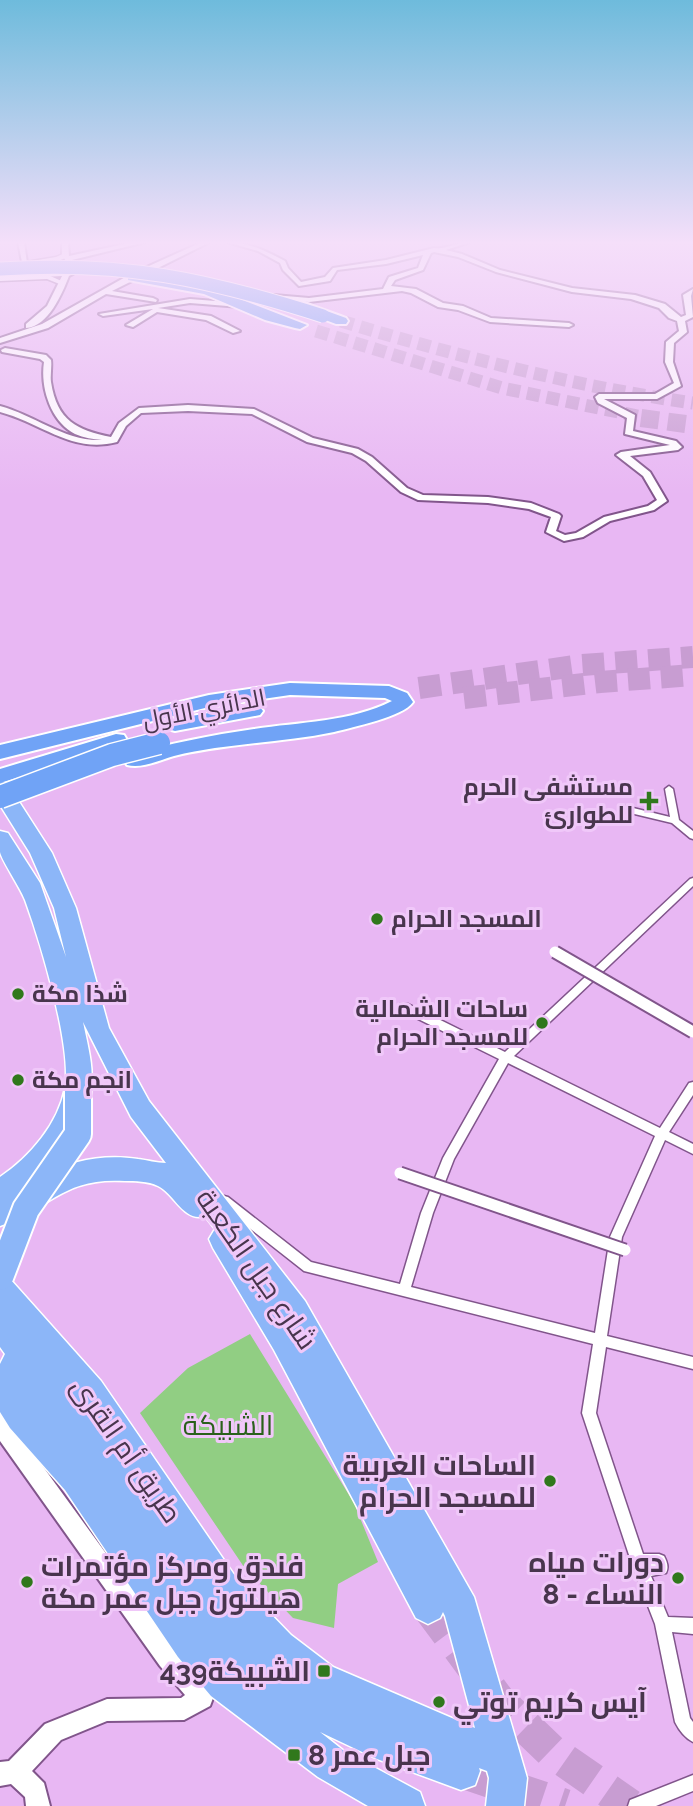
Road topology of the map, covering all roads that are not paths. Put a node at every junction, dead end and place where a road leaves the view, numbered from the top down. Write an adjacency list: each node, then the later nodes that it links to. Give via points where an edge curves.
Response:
1 (28, 326): 9 (street)
2 (44, 326): 9 (street)
3 (45, 326): 10 (street)
4 (226, 326): 7 (street)
5 (303, 326): 8 (highway)
6 (682, 326): 12 (street, via 683,332 670,342 669,362 678,384 657,397 599,397 632,417 628,432 678,447 621,455 650,475 662,501 572,536 553,535 556,516 531,506 421,498 404,490 369,459 310,440 254,412 139,411 122,425)
7 (236, 331)
8 (316, 331)
9 (0, 339)
10 (2, 351): 12 (street, via 43,357 48,362 44,375 58,412 76,431)
11 (0, 410): 12 (street, via 16,412 77,443 93,446)
12 (114, 440)
13 (422, 696): 14 (highway, الدائري الأول)
14 (393, 699): 15 (highway, الدائري الأول, via 300,719); 16 (highway, via 290,689 209,701); 20 (highway, via 331,726 177,749)
15 (155, 737): 17 (highway, الدائري الأول); 20 (highway, الدائري الأول, bridge)
16 (0, 752)
17 (0, 776)
18 (0, 788): 20 (highway, شارع جبل الكعبة)
19 (669, 789): 22 (street)
20 (6, 802): 35 (highway, شارع جبل الكعبة, via 41,853 65,908 97,1028)
21 (625, 809): 22 (street)
22 (675, 821): 23 (street)
23 (693, 836)
24 (1, 838): 30 (highway, via 29,883 54,956 73,1037)
25 (693, 881): 29 (street)
26 (555, 952): 28 (street, bridge)
27 (404, 1007): 29 (street)
28 (693, 1032)
29 (506, 1057): 32 (street); 41 (street, via 449,1158)
30 (78, 1083): 36 (highway, bridge, via 74,1104 62,1126); 39 (highway, bridge, via 78,1134 26,1209)
31 (693, 1086): 32 (street)
32 (662, 1133): 33 (street); 44 (street, via 615,1237)
33 (693, 1149)
34 (400, 1173): 38 (street, bridge)
35 (176, 1174): 37 (highway, via 125,1168 72,1175); 41 (street, via 308,1268); 50 (highway, شارع جبل الكعبة, via 207,1213 278,1329); 56 (highway, شارع جبل الكعبة, via 209,1198 294,1311 461,1610)
36 (11, 1184)
37 (0, 1214)
38 (625, 1250)
39 (0, 1277)
40 (0, 1288): 56 (highway, طريق أم القرى, via 90,1392 225,1591 278,1648 320,1680)
41 (404, 1290): 44 (street)
42 (0, 1322): 54 (highway, طريق أم القرى, via 234,1648 300,1703 377,1741)
43 (0, 1338): 46 (highway)
44 (601, 1338): 45 (street); 49 (street, via 589,1413)
45 (693, 1363)
46 (16, 1390): 59 (highway, via 21,1417 77,1478 191,1644 224,1683 331,1764)
47 (0, 1424): 55 (street, via 168,1658 202,1698 184,1709 107,1710 53,1732)
48 (660, 1564): 49 (street)
49 (640, 1566): 51 (street)
50 (428, 1606)
51 (663, 1624): 52 (street); 53 (street, via 677,1675 683,1722)
52 (693, 1626)
53 (693, 1734)
54 (461, 1771)
55 (8, 1773): 58 (street, via 36,1791)
56 (505, 1781)
57 (693, 1783): 60 (street)
58 (38, 1806)
59 (406, 1806)
60 (636, 1806)

